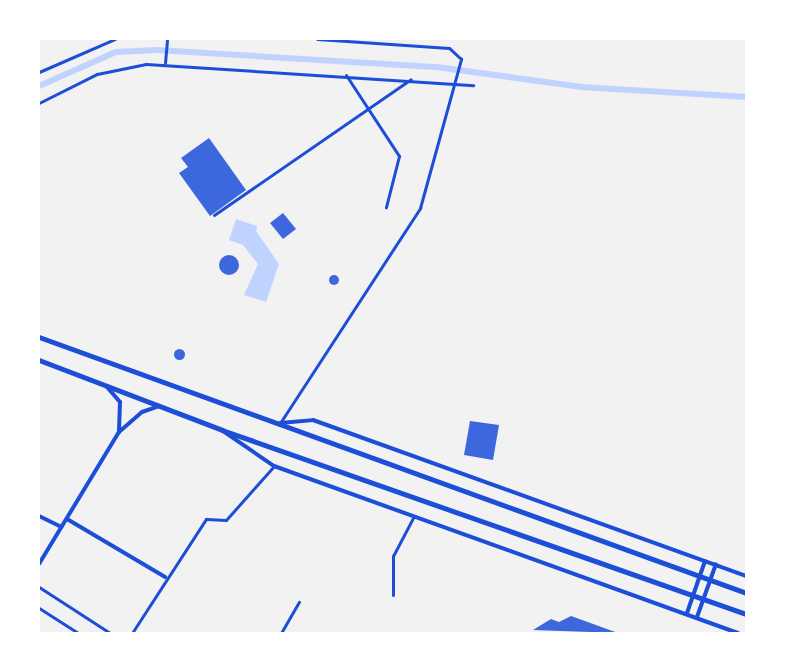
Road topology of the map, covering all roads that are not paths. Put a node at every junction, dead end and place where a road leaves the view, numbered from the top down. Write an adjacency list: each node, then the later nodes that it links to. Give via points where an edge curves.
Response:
1 (115, 39): 5 (street)
2 (167, 39): 4 (street)
3 (317, 39): 8 (street, via 449,48 461,59)
4 (165, 63): 6 (street); 10 (street, via 124,66 97,74)
5 (39, 72)
6 (345, 75): 7 (street); 11 (street)
7 (411, 79): 8 (street); 11 (street)
8 (454, 82): 9 (street); 18 (street, via 420,208)
9 (474, 85)
10 (39, 103)
11 (368, 110): 12 (street, via 400,156); 13 (street)
12 (386, 208)
13 (214, 215)
14 (39, 337): 18 (highway)
15 (39, 360): 16 (highway)
16 (104, 384): 17 (highway); 20 (street, via 120,402)
17 (162, 405): 19 (highway); 20 (street, via 142,412)
18 (280, 423): 26 (street, via 313,420); 29 (highway)
19 (222, 430): 21 (street); 35 (highway)
20 (119, 432): 24 (street)
21 (274, 466): 23 (street); 31 (street, via 226,520 206,519)
22 (39, 516): 25 (street)
23 (414, 516): 36 (street, via 393,556); 40 (street)
24 (67, 519): 25 (street); 31 (street)
25 (62, 527): 27 (street)
26 (705, 561): 28 (street); 29 (street)
27 (39, 563)
28 (716, 564): 30 (street); 32 (street)
29 (700, 576): 32 (highway); 35 (street)
30 (746, 576)
31 (165, 577): 45 (street)
32 (711, 580): 34 (highway); 37 (street)
33 (39, 587): 44 (street)
34 (746, 593)
35 (694, 594): 37 (highway); 40 (street)
36 (393, 595)
37 (704, 598): 41 (highway); 42 (street)
38 (298, 602): 46 (street)
39 (39, 608): 43 (street)
40 (687, 614): 42 (street)
41 (746, 614)
42 (697, 617): 47 (street)
43 (78, 633)
44 (110, 633)
45 (132, 633)
46 (281, 633)
47 (738, 633)

